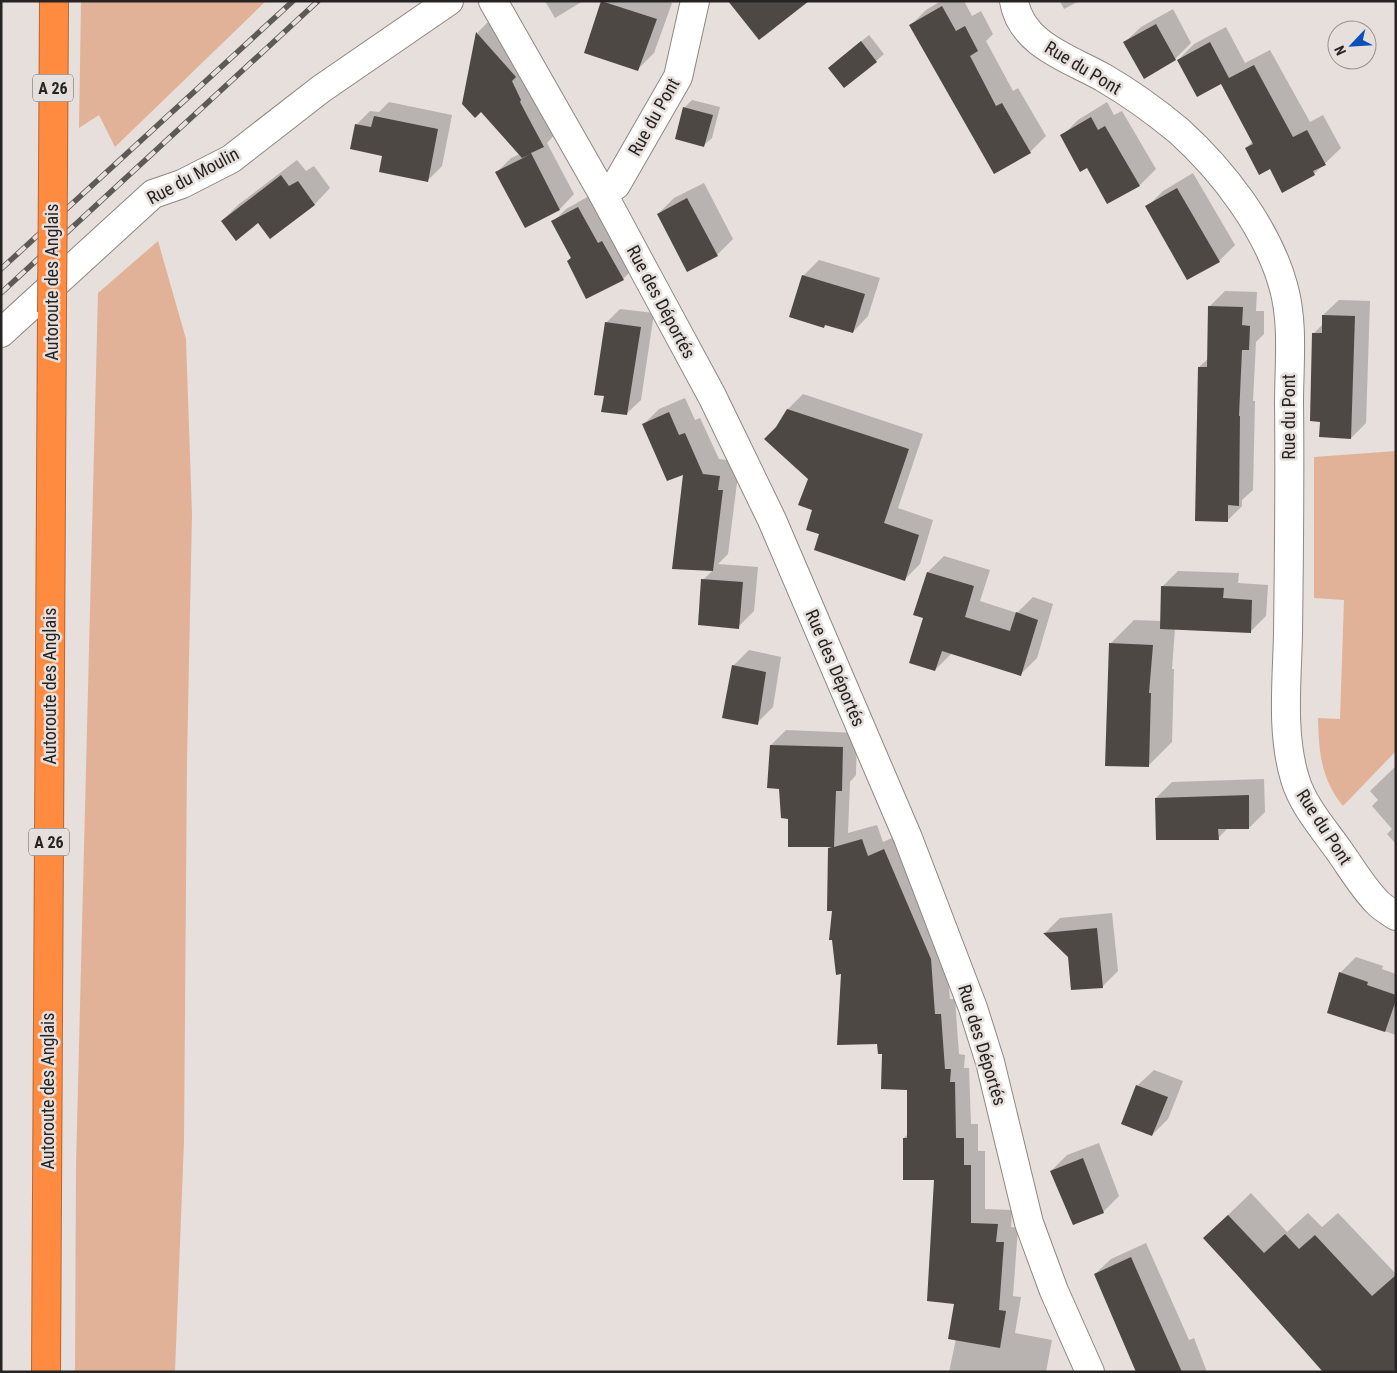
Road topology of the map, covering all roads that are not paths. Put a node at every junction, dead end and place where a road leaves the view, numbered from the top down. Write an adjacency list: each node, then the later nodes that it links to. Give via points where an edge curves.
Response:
1 (54, 1): 9 (highway, Autoroute des Anglais / A 26, bridge)
2 (449, 1): 7 (street, Rue du Moulin, via 321,89 231,159 182,184 152,194)
3 (492, 1): 6 (street, Rue des Déportés)
4 (695, 1): 6 (street, Rue du Pont, via 678,77 616,186)
5 (1014, 1): 8 (street, Rue du Pont, via 1025,28 1039,42 1104,78 1157,114 1202,154 1240,199 1268,246 1284,286 1289,320 1287,718 1290,762 1303,800 1366,890)
6 (603, 194): 10 (street, Rue des Déportés, via 712,396 772,520 908,838 973,1008 990,1062 1029,1223 1054,1291)
7 (1, 333)
8 (1396, 916)
9 (46, 1372)
10 (1090, 1372)

